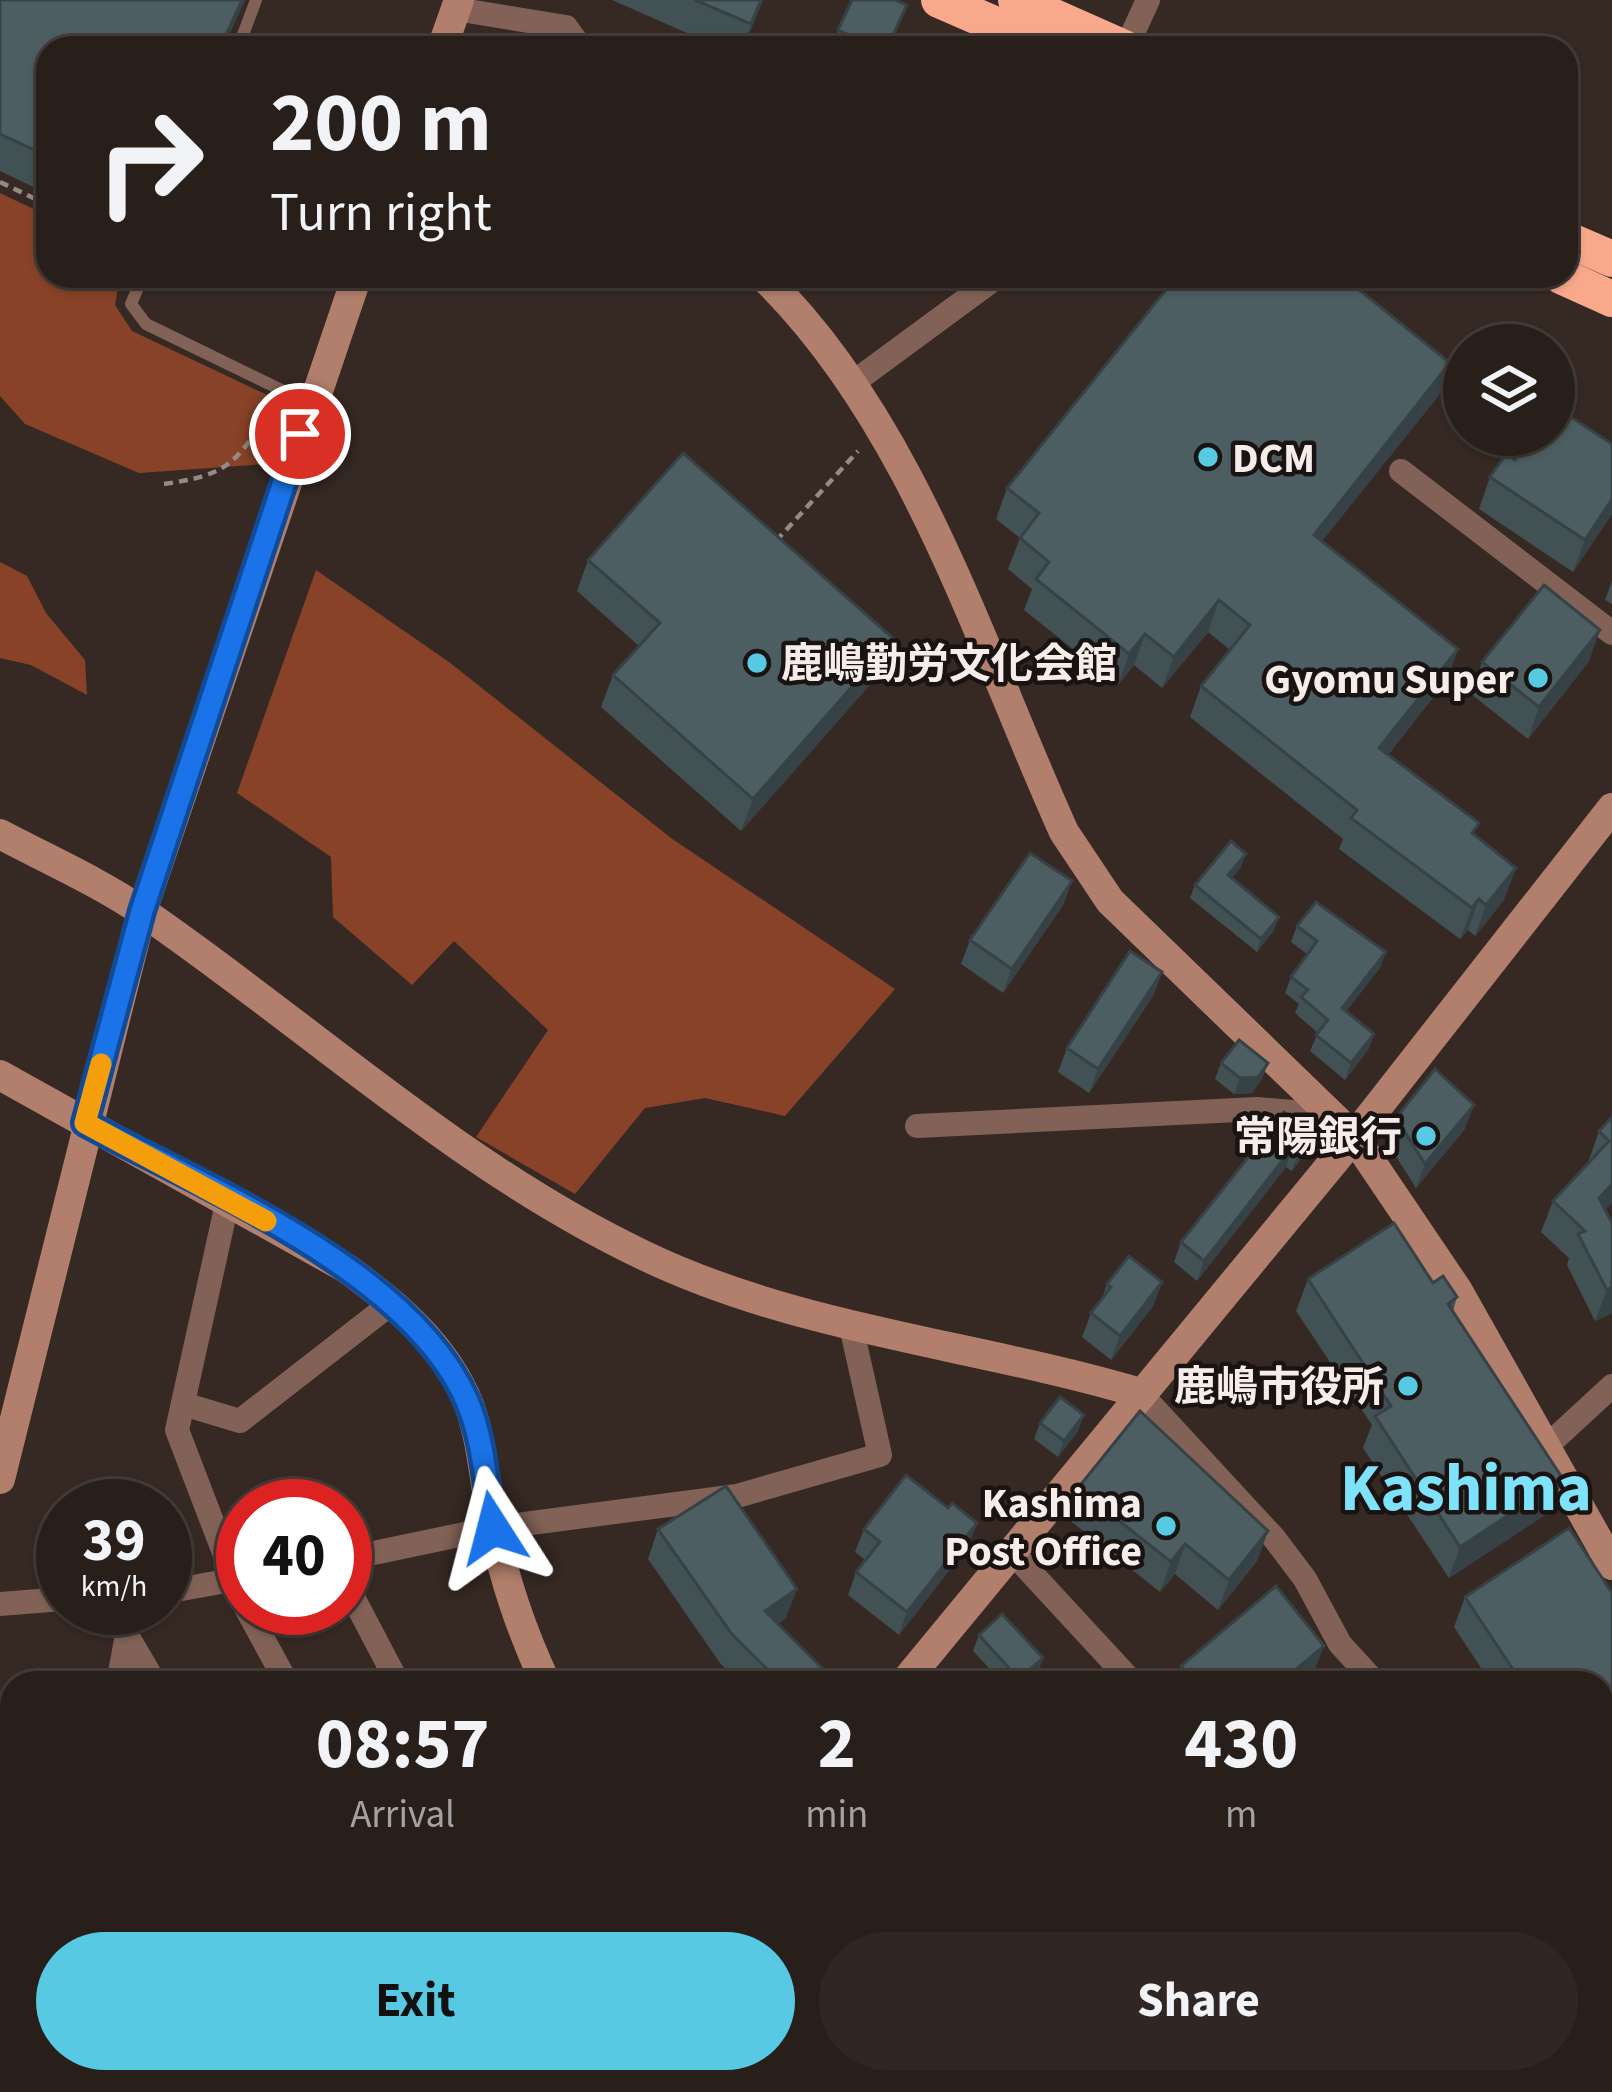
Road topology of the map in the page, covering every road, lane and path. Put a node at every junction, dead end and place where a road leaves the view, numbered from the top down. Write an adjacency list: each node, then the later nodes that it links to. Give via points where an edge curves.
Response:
1 (256, 0): 6 (lane)
2 (939, 0): 9 (highway)
3 (1016, 0): 10 (highway)
4 (1148, 0): 11 (street)
5 (457, 5): 7 (street); 8 (street, via 566,27)
6 (242, 36)
7 (446, 36)
8 (572, 36)
9 (1022, 36)
10 (1098, 36)
11 (1131, 36)
12 (0, 182): 13 (path)
13 (36, 199)
14 (1578, 244): 15 (highway)
15 (1612, 260)
16 (1578, 284): 21 (highway)
17 (138, 288): 23 (lane, via 131,304 146,324)
18 (352, 288): 23 (street)
19 (773, 288): 22 (street)
20 (982, 288): 22 (street)
21 (1612, 299)
22 (854, 382): 36 (street, via 915,494 1088,871 1140,932)
23 (299, 412): 26 (path, via 269,412 212,477); 31 (street)
24 (858, 451): 27 (path, via 773,544)
25 (1401, 471): 28 (street)
26 (164, 484)
27 (779, 556)
28 (1612, 633)
29 (1612, 808): 36 (street)
30 (0, 834): 31 (street)
31 (142, 911): 34 (street); 39 (street, via 559,1213 722,1290)
32 (0, 1075): 34 (street)
33 (1304, 1113): 35 (street)
34 (85, 1123): 37 (street); 44 (street)
35 (917, 1126)
36 (1354, 1137): 41 (street); 43 (street)
37 (228, 1199): 38 (street); 42 (street)
38 (393, 1302): 42 (street, via 239,1421); 45 (street, via 468,1402)
39 (851, 1325): 41 (street); 45 (street, via 880,1455 736,1496)
40 (1612, 1386): 43 (street)
41 (1140, 1393): 47 (street); 62 (street, via 1274,1538)
42 (183, 1405): 46 (street, via 177,1430)
43 (1548, 1445): 49 (street)
44 (0, 1479)
45 (493, 1528): 48 (street); 59 (street)
46 (216, 1529)
47 (1010, 1550): 60 (street); 61 (street)
48 (372, 1553)
49 (1612, 1565)
50 (36, 1601): 51 (street)
51 (0, 1604)
52 (372, 1633): 58 (street)
53 (127, 1635): 55 (street); 56 (street)
54 (263, 1635): 57 (street)
55 (120, 1671)
56 (148, 1671)
57 (281, 1671)
58 (392, 1671)
59 (540, 1671)
60 (914, 1671)
61 (1122, 1671)
62 (1363, 1671)

